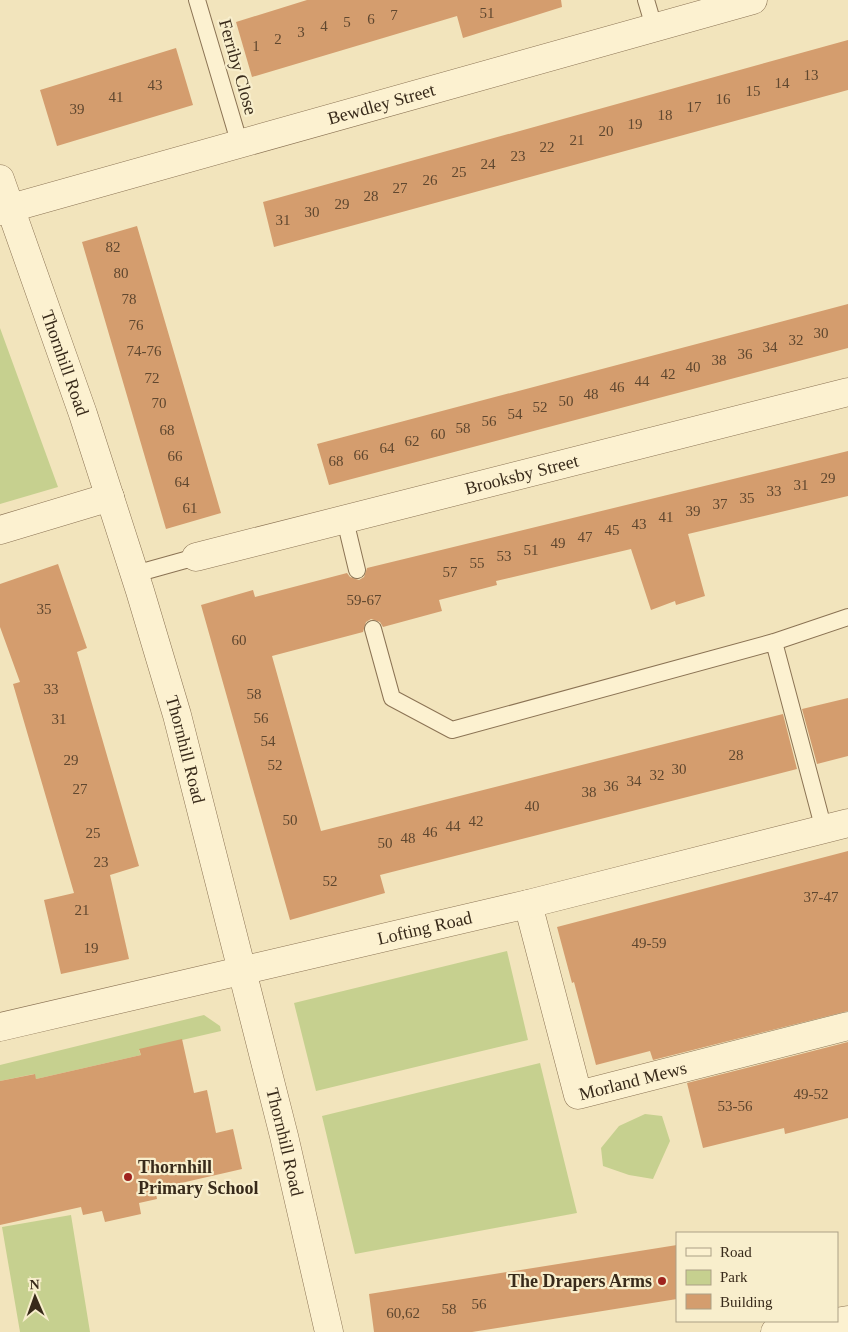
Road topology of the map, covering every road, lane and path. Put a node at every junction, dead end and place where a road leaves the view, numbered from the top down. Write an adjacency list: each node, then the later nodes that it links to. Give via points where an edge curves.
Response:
1 (197, 0): 5 (lane, Ferriby Close)
2 (646, 0): 4 (lane)
3 (753, 0): 4 (street, Bewdley Street)
4 (654, 27): 5 (street, Bewdley Street)
5 (240, 144): 7 (street, Bewdley Street)
6 (0, 179): 7 (street, Thornhill Road)
7 (5, 210): 9 (street, Thornhill Road)
8 (848, 392): 10 (street, Brooksby Street)
9 (110, 497): 11 (street); 14 (street, Thornhill Road)
10 (345, 520): 12 (street, Brooksby Street); 13 (lane)
11 (0, 530)
12 (196, 557): 14 (lane)
13 (358, 570)
14 (135, 574): 20 (street, Thornhill Road, via 177,715)
15 (848, 617): 17 (lane)
16 (373, 629): 17 (lane, via 392,698 452,730)
17 (774, 642): 18 (lane)
18 (836, 826): 19 (street, Lofting Road)
19 (528, 904): 20 (street, Lofting Road); 21 (street, Morland Mews, via 578,1094)
20 (243, 970): 22 (street, Lofting Road); 24 (street, Thornhill Road)
21 (848, 1026)
22 (0, 1027)
23 (836, 1322): 25 (street)
24 (329, 1332)
25 (775, 1332)

